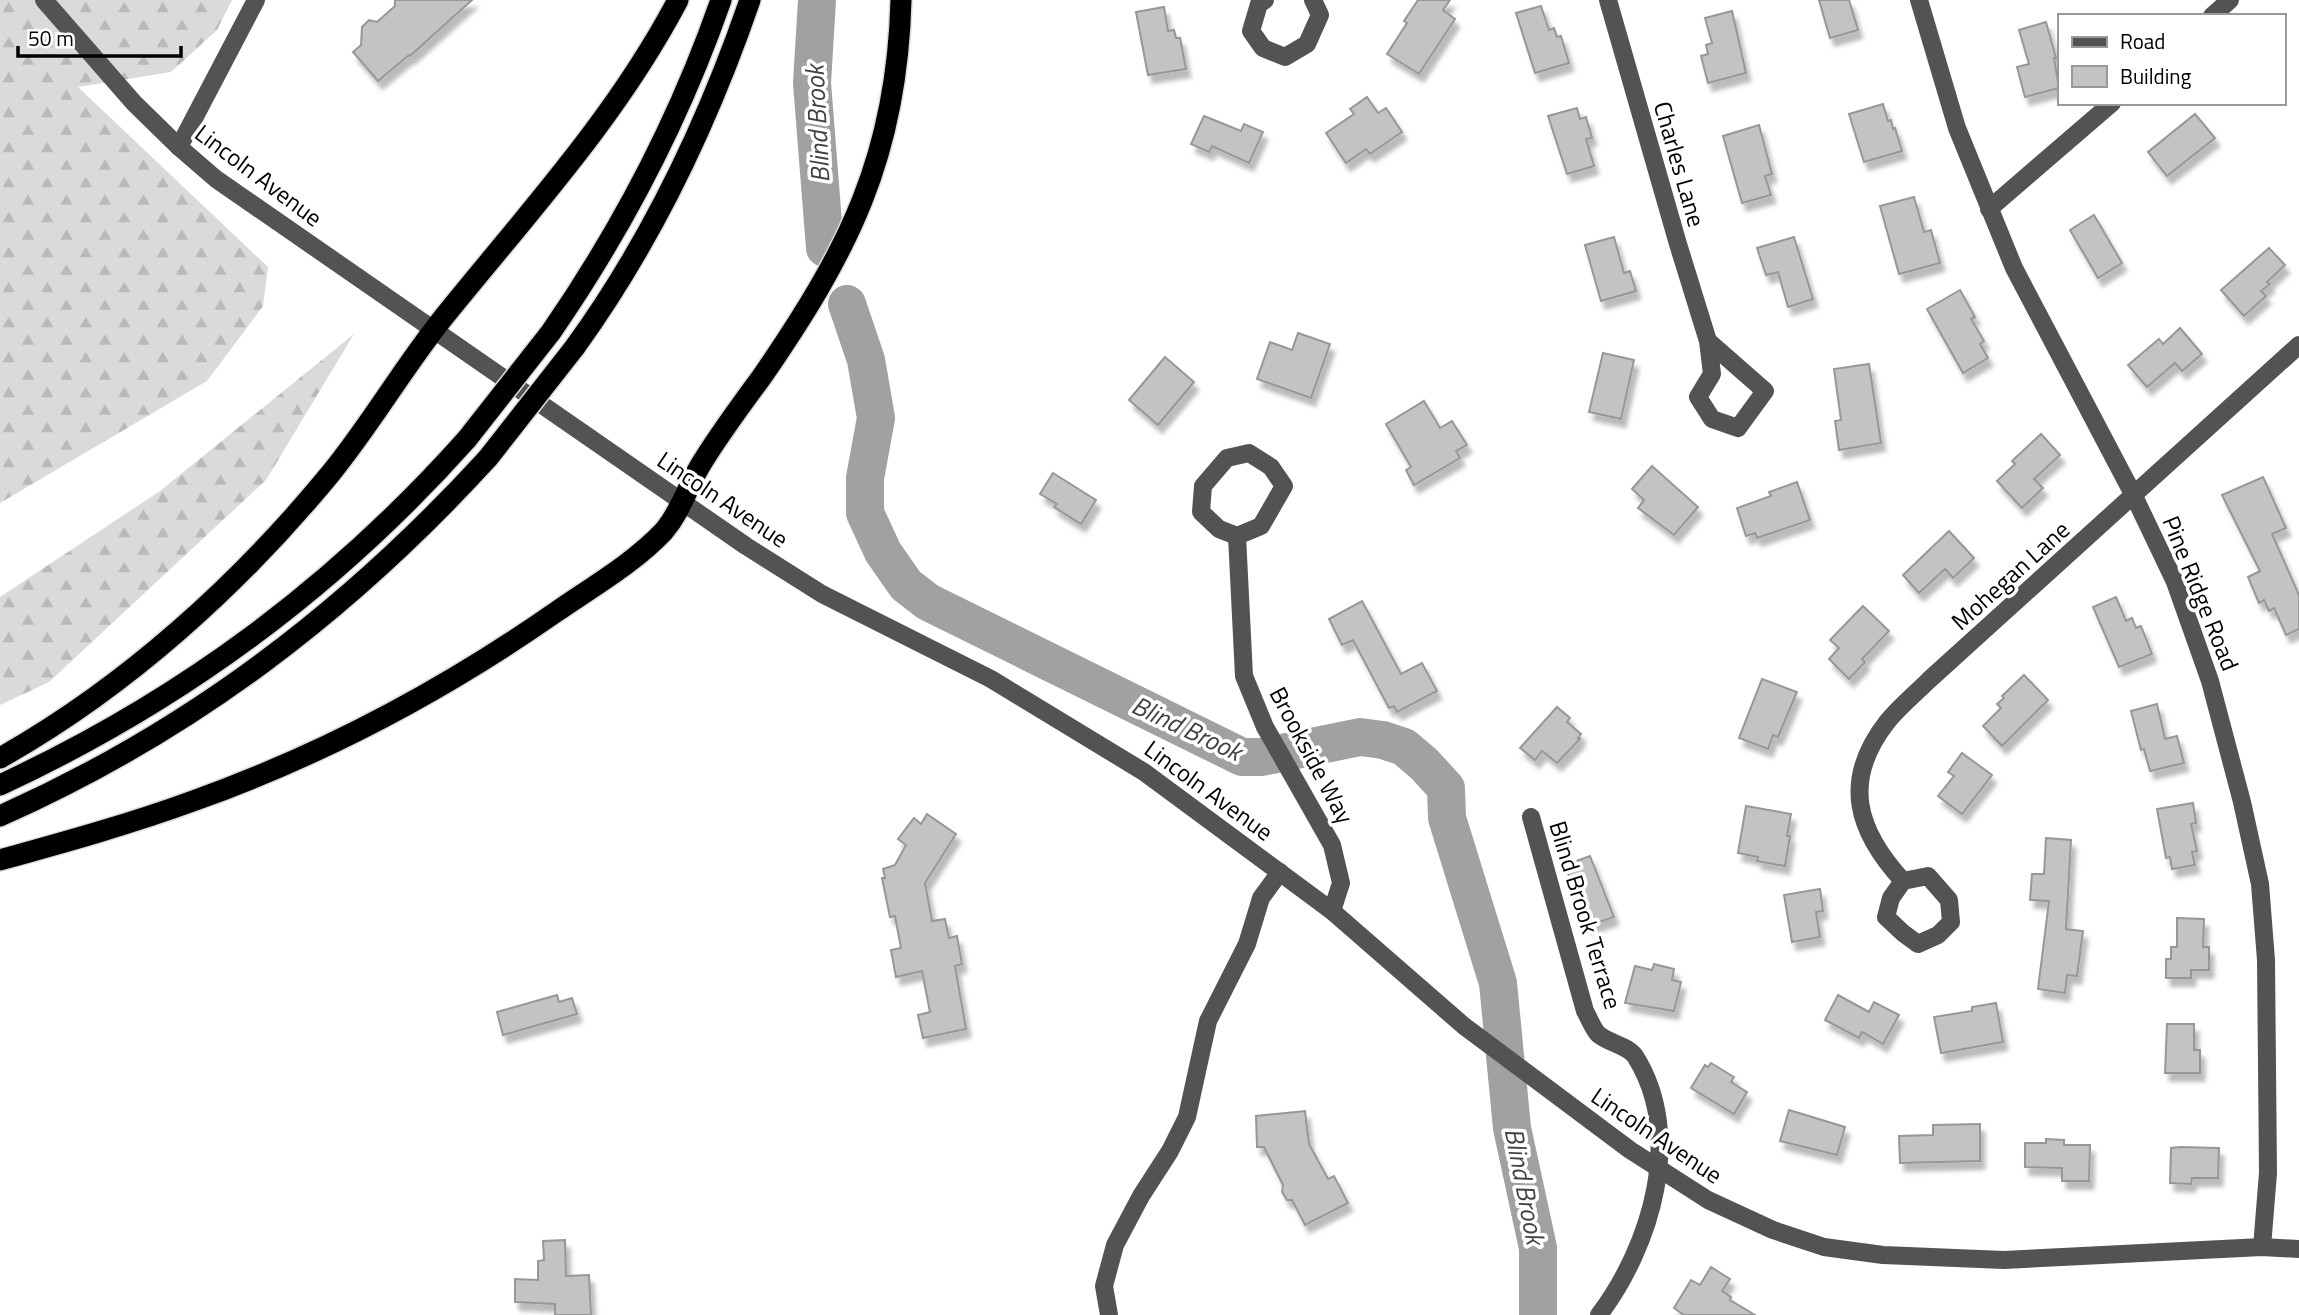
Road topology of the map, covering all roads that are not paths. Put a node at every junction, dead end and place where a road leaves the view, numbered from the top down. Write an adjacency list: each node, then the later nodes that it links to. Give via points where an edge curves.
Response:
1 (44, 0): 14 (street, Lincoln Avenue)
2 (256, 0): 14 (street)
3 (678, 0): 16 (highway, via 600,126)
4 (721, 0): 23 (highway, bridge, via 696,68 615,233 551,332 467,439 370,540 249,640 127,719)
5 (750, 0): 24 (highway, bridge, via 716,92 645,236 575,347 488,457 401,549 269,660 148,740)
6 (901, 0): 20 (highway, via 890,108 866,195 832,268 702,461)
7 (1265, 0): 8 (street, via 1259,4 1251,31 1262,48 1285,57 1307,44 1320,15)
8 (1313, 0)
9 (1608, 0): 17 (street, Charles Lane)
10 (1919, 0): 15 (street, Pine Ridge Road, via 1957,128)
11 (2230, 0): 12 (street)
12 (2214, 14)
13 (2110, 105): 15 (street)
14 (179, 147): 16 (street, Lincoln Avenue, via 216,179)
15 (1989, 209): 19 (street, Pine Ridge Road, via 2014,268)
16 (433, 330): 20 (street, Lincoln Avenue); 22 (highway, via 332,472 230,583 107,687 35,739)
17 (1708, 341): 17 (street, Charles Lane, via 1712,374 1698,397 1712,419 1738,428 1765,391)
18 (2299, 345): 19 (street, Mohegan Lane)
19 (2134, 496): 28 (street, Mohegan Lane, via 1929,680 1870,748 1860,778 1860,803 1868,833); 31 (street, Pine Ridge Road, via 2175,582 2210,681 2260,884 2266,960 2268,1159)
20 (683, 502): 26 (highway, via 653,541 579,596 472,668 376,721 196,800); 27 (street, Lincoln Avenue, via 822,594 991,679 1144,772)
21 (1237, 536): 21 (street, via 1261,526 1284,486 1271,467 1249,453 1227,458 1203,486 1201,512 1219,529); 29 (street, Brookside Way, via 1244,676 1265,727 1332,845 1341,883)
22 (0, 758)
23 (0, 785)
24 (0, 816)
25 (1531, 817): 30 (street, Blind Brook Terrace, via 1585,1011 1598,1034 1633,1053 1651,1093 1658,1117)
26 (0, 860)
27 (1280, 872): 29 (street, Lincoln Avenue); 33 (street, via 1261,898 1247,944 1208,1021 1187,1117 1115,1245 1104,1286)
28 (1903, 881)
29 (1332, 911): 30 (street, Lincoln Avenue, via 1464,1026)
30 (1659, 1169): 31 (street, Lincoln Avenue, via 1708,1200 1773,1230 1824,1247 1883,1255 2004,1260); 34 (street, Blind Brook Terrace, via 1642,1240 1616,1293)
31 (2262, 1247): 32 (street, Lincoln Avenue)
32 (2299, 1249)
33 (1109, 1315)
34 (1599, 1315)

